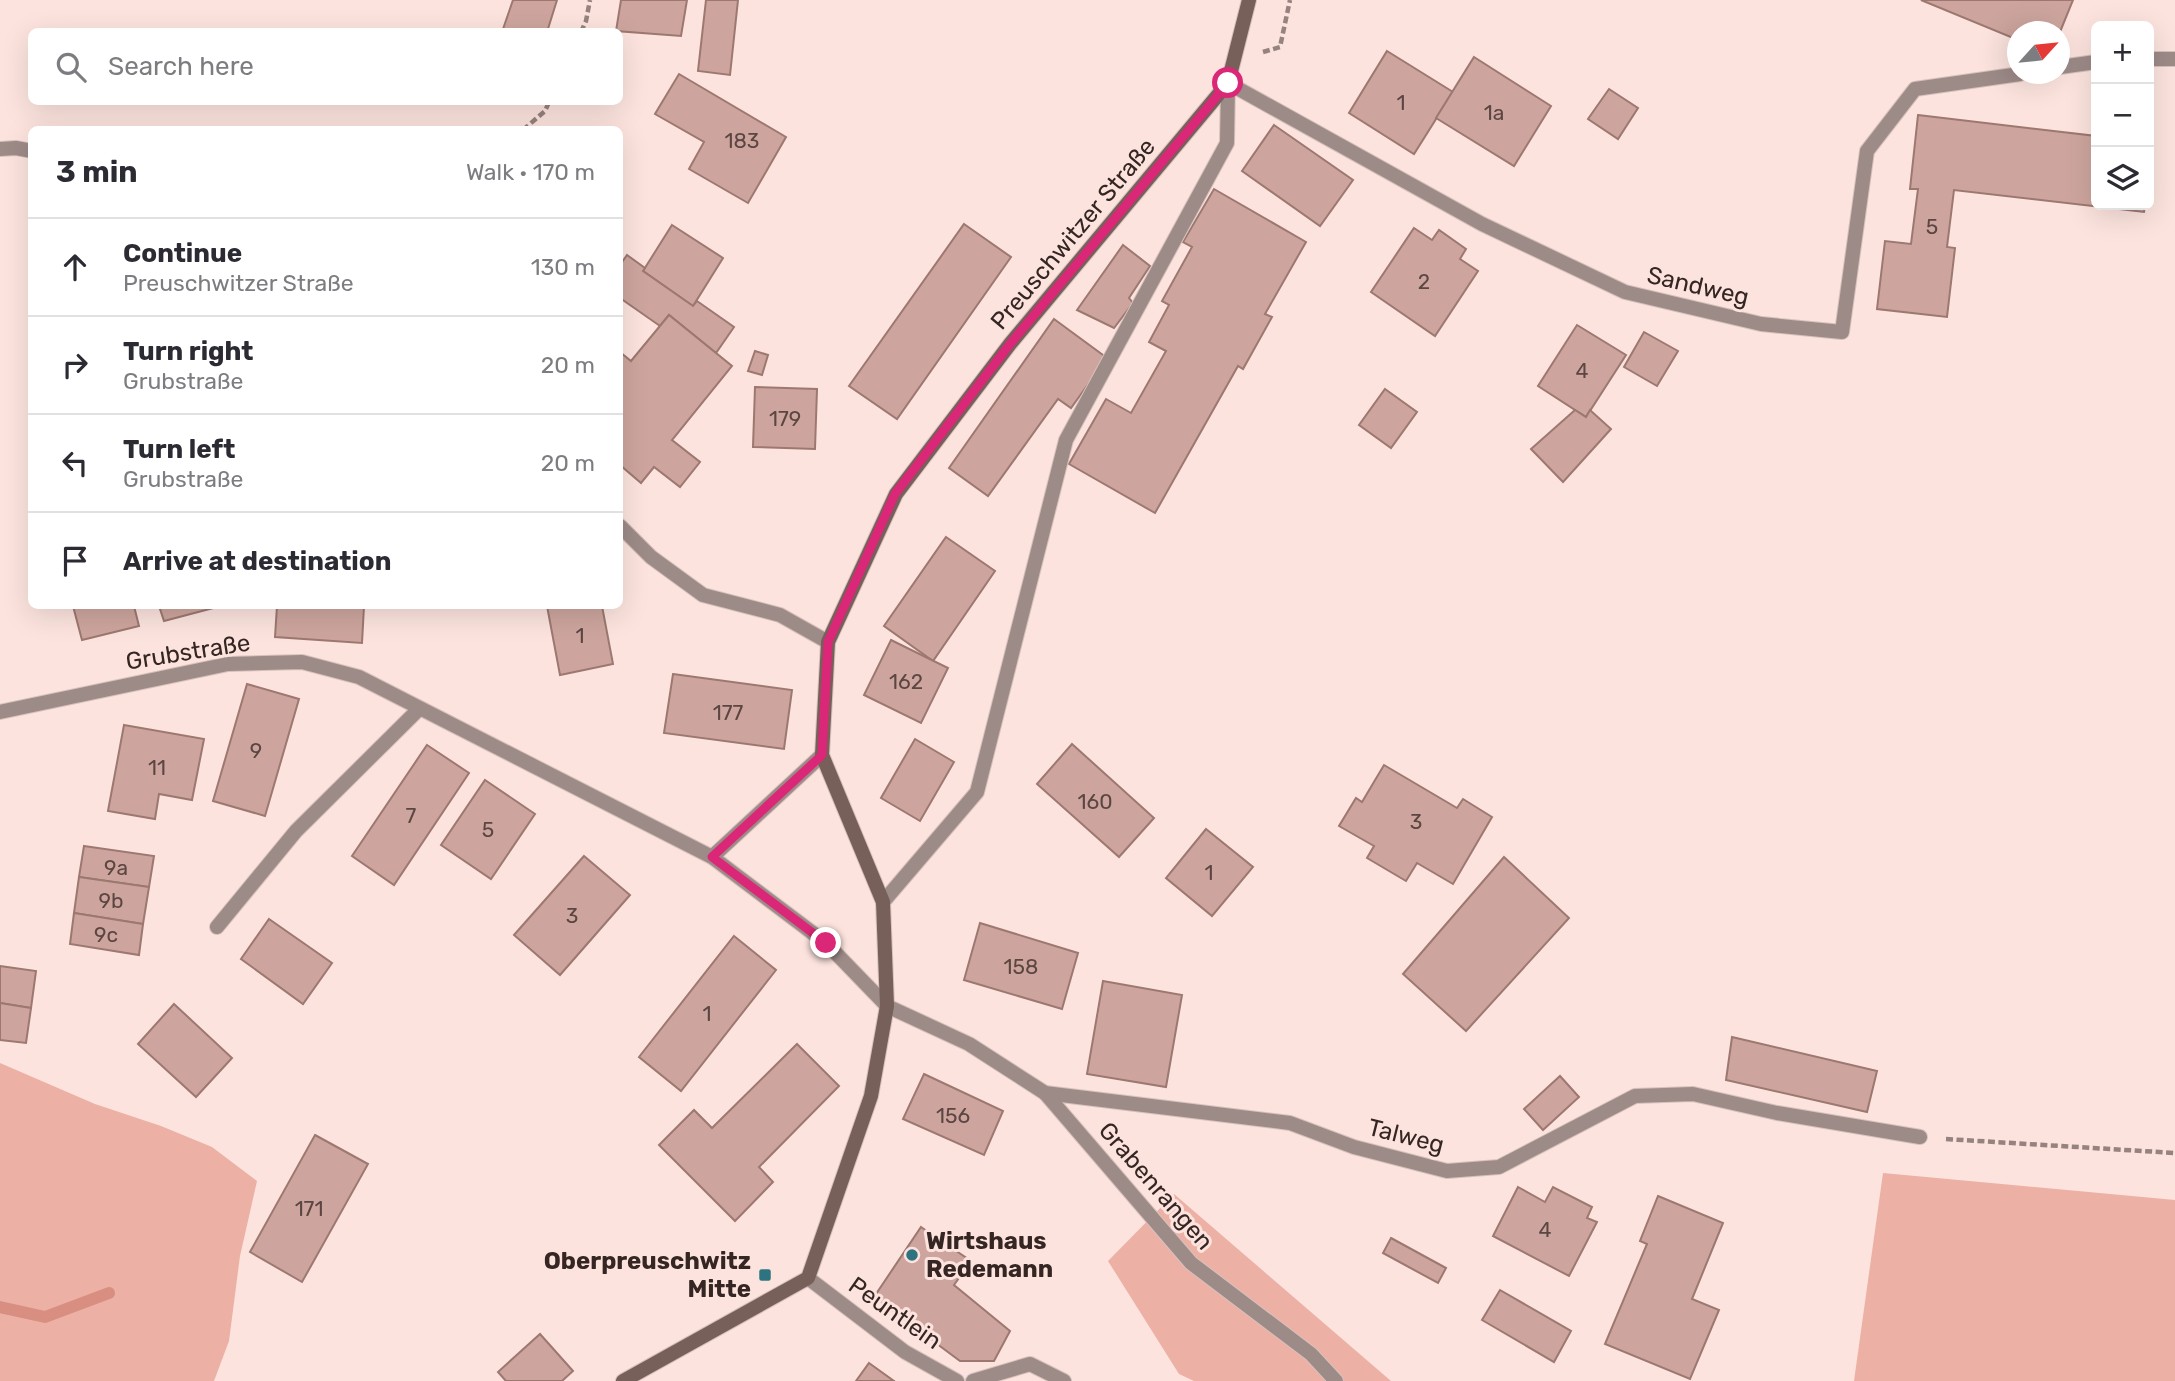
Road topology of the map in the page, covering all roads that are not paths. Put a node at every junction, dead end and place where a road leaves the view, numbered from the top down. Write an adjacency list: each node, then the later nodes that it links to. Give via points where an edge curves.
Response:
1 (1249, 0): 7 (street)
2 (2154, 59): 3 (street)
3 (2175, 59)
4 (2091, 63): 5 (street)
5 (2070, 66)
6 (2007, 76): 7 (street, Sandweg, via 1915,89 1867,151 1842,332 1761,324 1625,292 1482,224)
7 (1228, 83): 11 (street, Preuschwitzer Straße, via 1010,344 895,494); 16 (street, via 1227,143 1066,440 977,792)
8 (0, 149): 9 (street)
9 (28, 150)
10 (623, 529): 11 (street, via 651,557 703,595 780,615)
11 (828, 642): 14 (street, Preuschwitzer Straße)
12 (419, 709): 13 (street, Grubstraße, via 359,677 302,662 228,664); 15 (street, Grubstraße); 17 (street, via 296,831)
13 (0, 712)
14 (822, 755): 15 (street); 16 (street, Preuschwitzer Straße)
15 (712, 857): 18 (street, Grubstraße, via 826,943)
16 (883, 902): 18 (street, Preuschwitzer Straße)
17 (217, 927)
18 (887, 1006): 19 (street, Talweg, via 969,1044); 21 (street, Preuschwitzer Straße, via 871,1096)
19 (1045, 1093): 20 (street, Talweg, via 1290,1123 1354,1147 1447,1171 1499,1167 1635,1096 1693,1094); 26 (street, Grabenrangen, via 1191,1264 1311,1353)
20 (1920, 1137)
21 (808, 1278): 22 (street); 23 (street, Peuntlein, via 905,1352)
22 (623, 1381)
23 (957, 1381)
24 (973, 1381): 25 (street, via 1030,1364)
25 (1064, 1381)
26 (1336, 1381)

